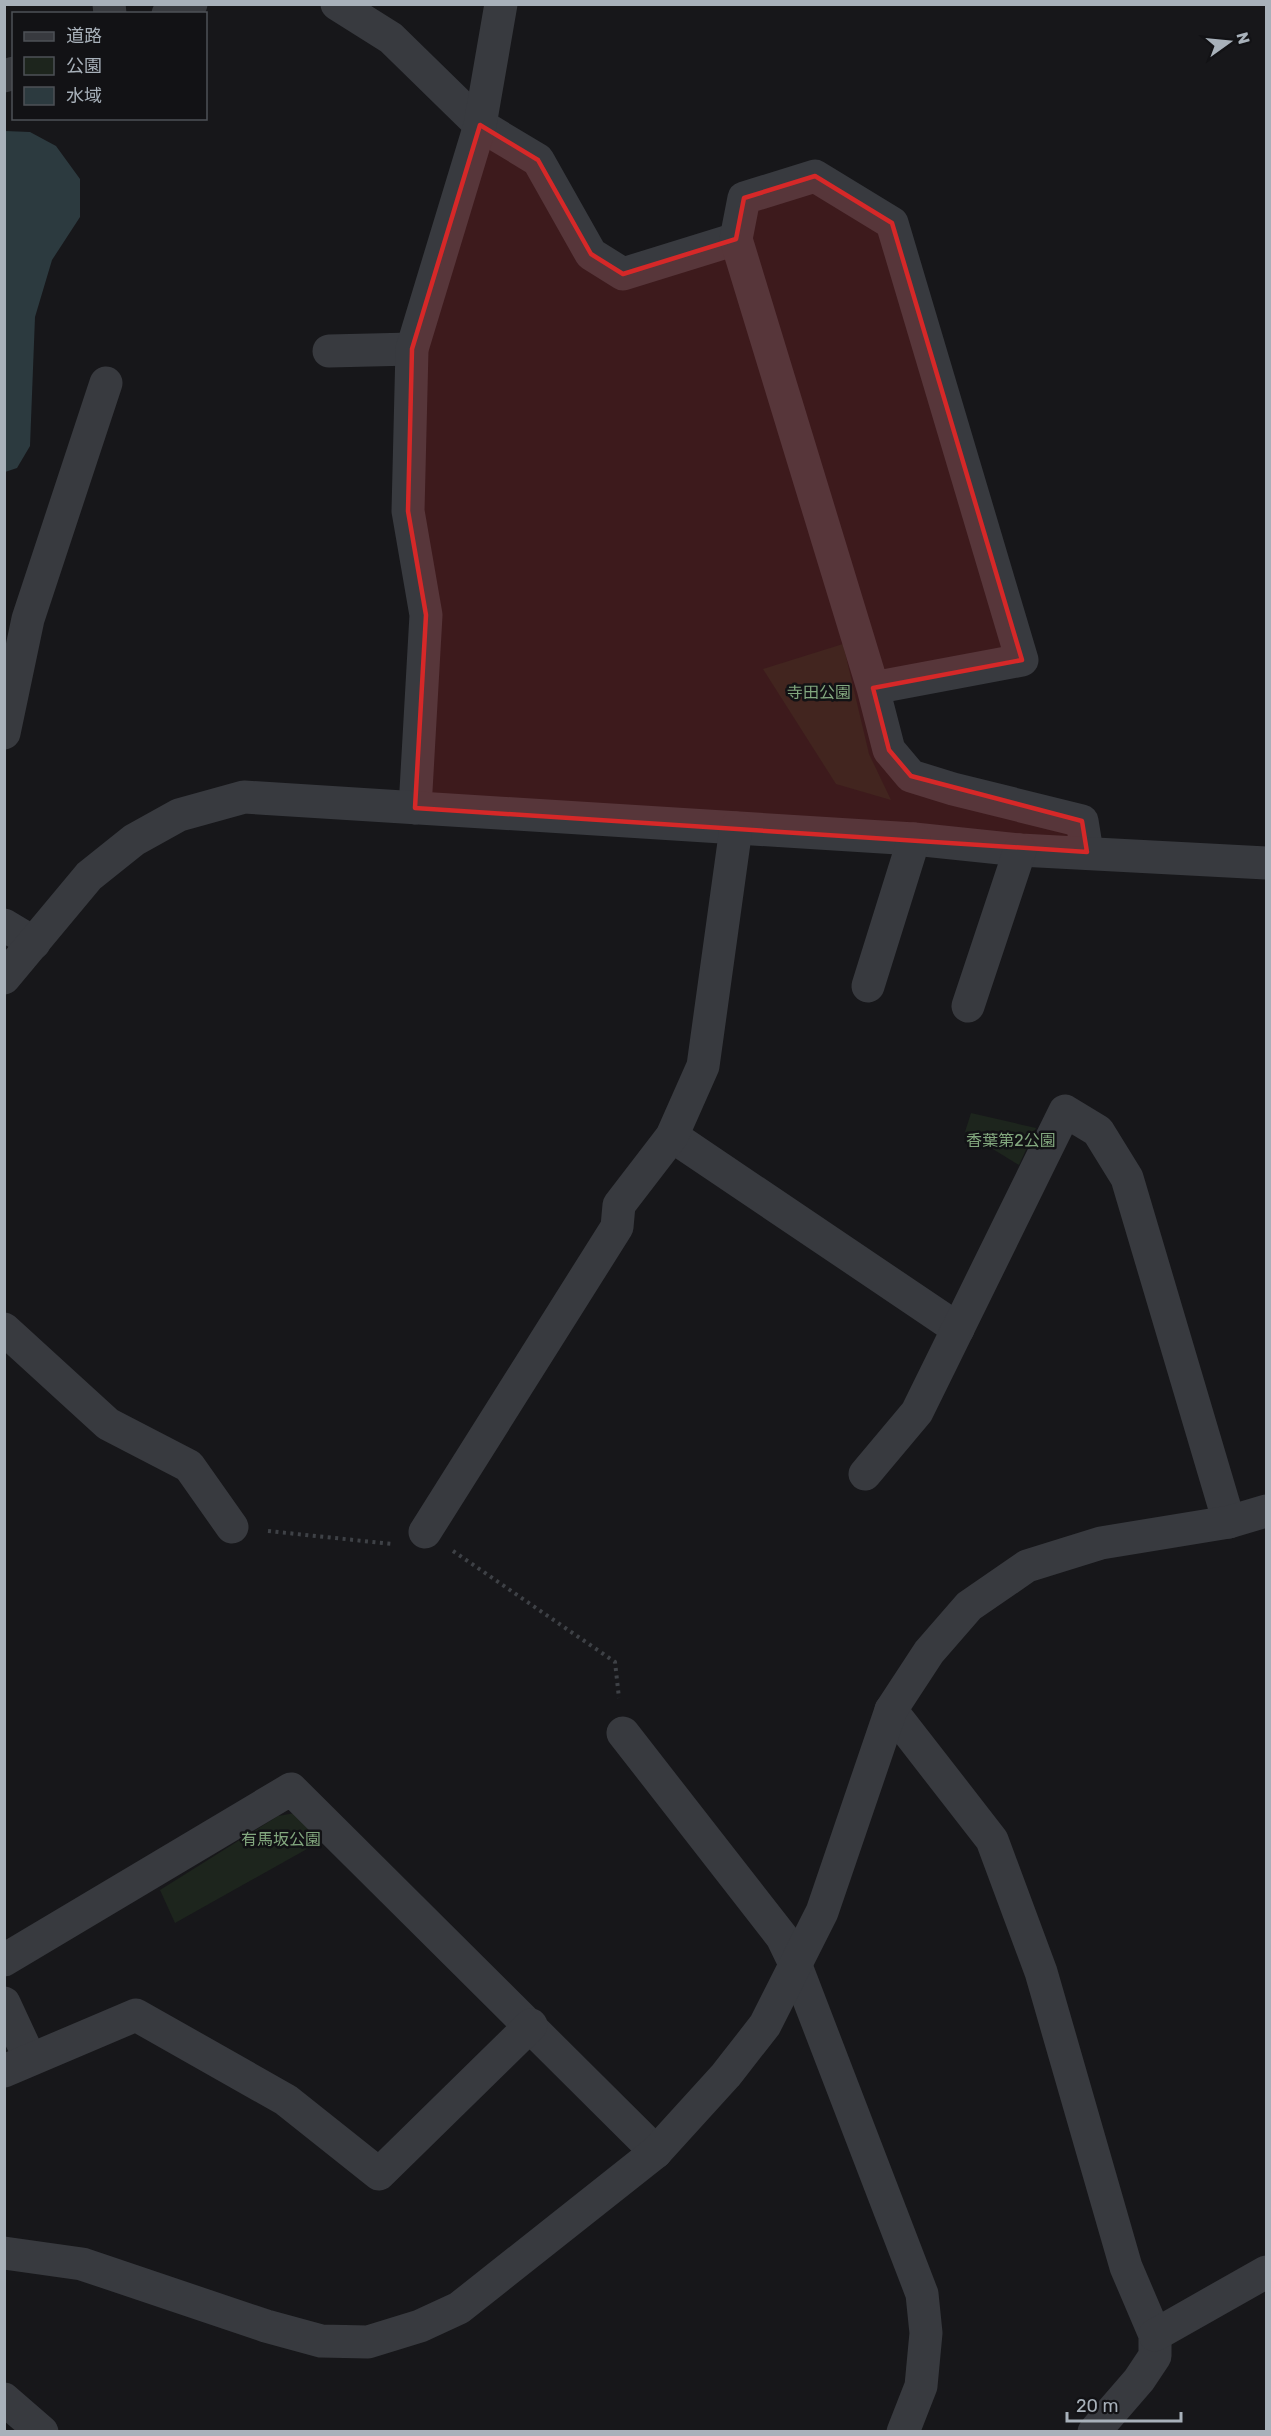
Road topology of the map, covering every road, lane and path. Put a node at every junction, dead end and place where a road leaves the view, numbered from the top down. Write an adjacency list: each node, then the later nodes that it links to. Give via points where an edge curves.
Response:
1 (191, 4): 4 (street)
2 (337, 4): 5 (street, via 391,38)
3 (501, 4): 5 (street)
4 (173, 12)
5 (480, 125): 6 (street, via 538,159 591,254 623,274); 7 (street)
6 (736, 239): 10 (street); 10 (street, via 744,198 815,176 892,223 1022,660)
7 (412, 349): 8 (street); 12 (street, via 408,511 426,615)
8 (329, 351)
9 (106, 383): 11 (street, via 28,619)
10 (873, 688): 16 (street, via 889,750 911,776 1082,821)
11 (4, 733)
12 (415, 808): 13 (street); 19 (street, via 244,797 179,815 134,840 89,876)
13 (736, 828): 14 (street); 23 (street, via 703,1066)
14 (914, 840): 15 (street); 21 (street)
15 (1020, 850): 16 (street); 22 (street)
16 (1087, 852): 17 (street)
17 (1266, 863)
18 (4, 925): 19 (street)
19 (34, 943): 20 (street)
20 (4, 978)
21 (868, 987)
22 (968, 1006)
23 (672, 1136): 25 (street); 30 (street, via 619,1205 617,1227)
24 (4, 1329): 29 (street, via 108,1424 189,1466)
25 (958, 1329): 26 (street, via 917,1412); 28 (street, via 1065,1111 1098,1131 1127,1178)
26 (865, 1474)
27 (1266, 1511): 28 (street)
28 (1229, 1522): 31 (street, via 1101,1543 1027,1566 969,1606 928,1652)
29 (232, 1527): 30 (path, via 404,1545)
30 (425, 1532): 32 (path, via 615,1662)
31 (891, 1710): 34 (street, via 822,1912); 41 (street, via 992,1840 1041,1972 1126,2267)
32 (623, 1733): 34 (street, via 782,1937)
33 (4, 1960): 36 (street, via 291,1789)
34 (796, 1966): 38 (street, via 765,2025); 44 (street, via 922,2294 926,2333 921,2386)
35 (4, 2003): 37 (street)
36 (531, 2025): 37 (street, via 379,2174 286,2100 136,2015); 38 (street)
37 (17, 2065)
38 (656, 2152): 39 (street, via 459,2308 420,2326 368,2342 321,2342 82,2264)
39 (6, 2249)
40 (1266, 2272): 41 (street)
41 (1155, 2335): 45 (street, via 1155,2356)
42 (4, 2399): 43 (street)
43 (42, 2432)
44 (903, 2432)
45 (1094, 2432)

